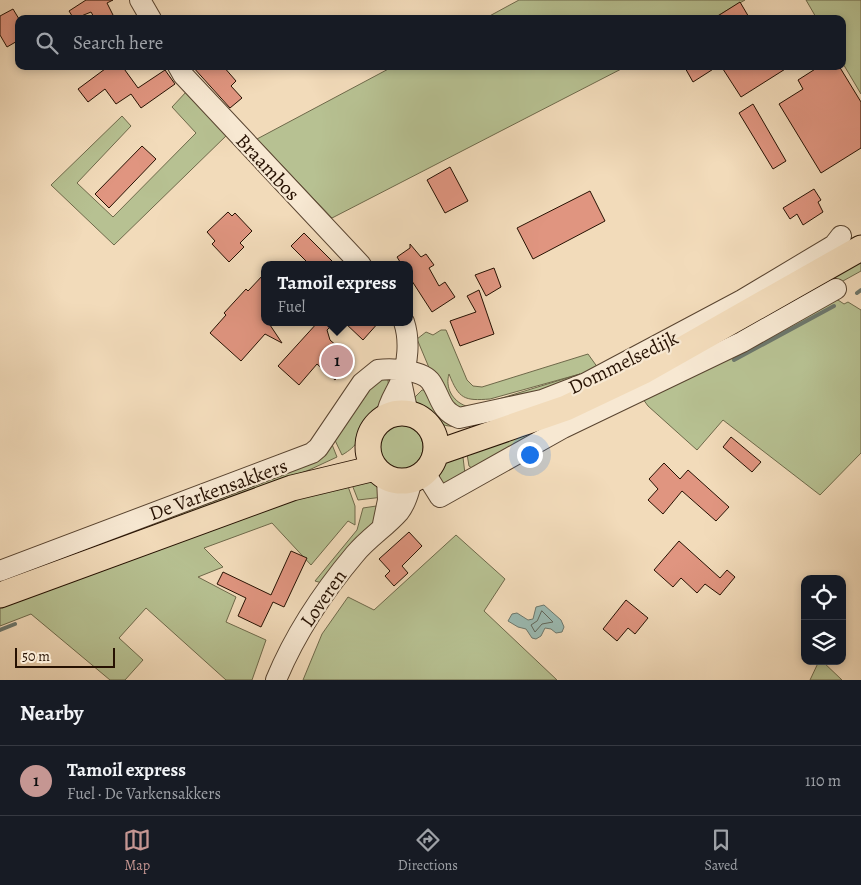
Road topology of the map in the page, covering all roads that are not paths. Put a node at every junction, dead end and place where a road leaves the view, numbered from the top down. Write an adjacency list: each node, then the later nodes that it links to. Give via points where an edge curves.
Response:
1 (140, 0): 2 (street)
2 (149, 15)
3 (180, 70): 5 (street, Braambos)
4 (854, 245): 8 (street, Dommelsedijk, via 834,245 742,300 608,372 542,400 460,418 443,408 430,380 420,374); 10 (main road, Dommelsedijk, via 644,371 566,408)
5 (357, 261)
6 (836, 289): 10 (street, Dommelsedijk, via 742,342 563,428 440,497)
7 (404, 326): 8 (street, via 407,350)
8 (402, 376): 9 (street); 13 (street, De Varkensakkers, via 382,369 372,374 362,383 312,454)
9 (397, 415): 10 (main road, via 418,418); 11 (main road, via 373,430)
10 (426, 459): 11 (main road, via 396,481); 12 (street, Loveren, via 405,503)
11 (377, 464): 12 (street, via 388,500); 14 (main road, via 292,488)
12 (383, 524): 15 (street, Loveren, via 329,586 305,623)
13 (0, 571)
14 (0, 595)
15 (276, 680)

